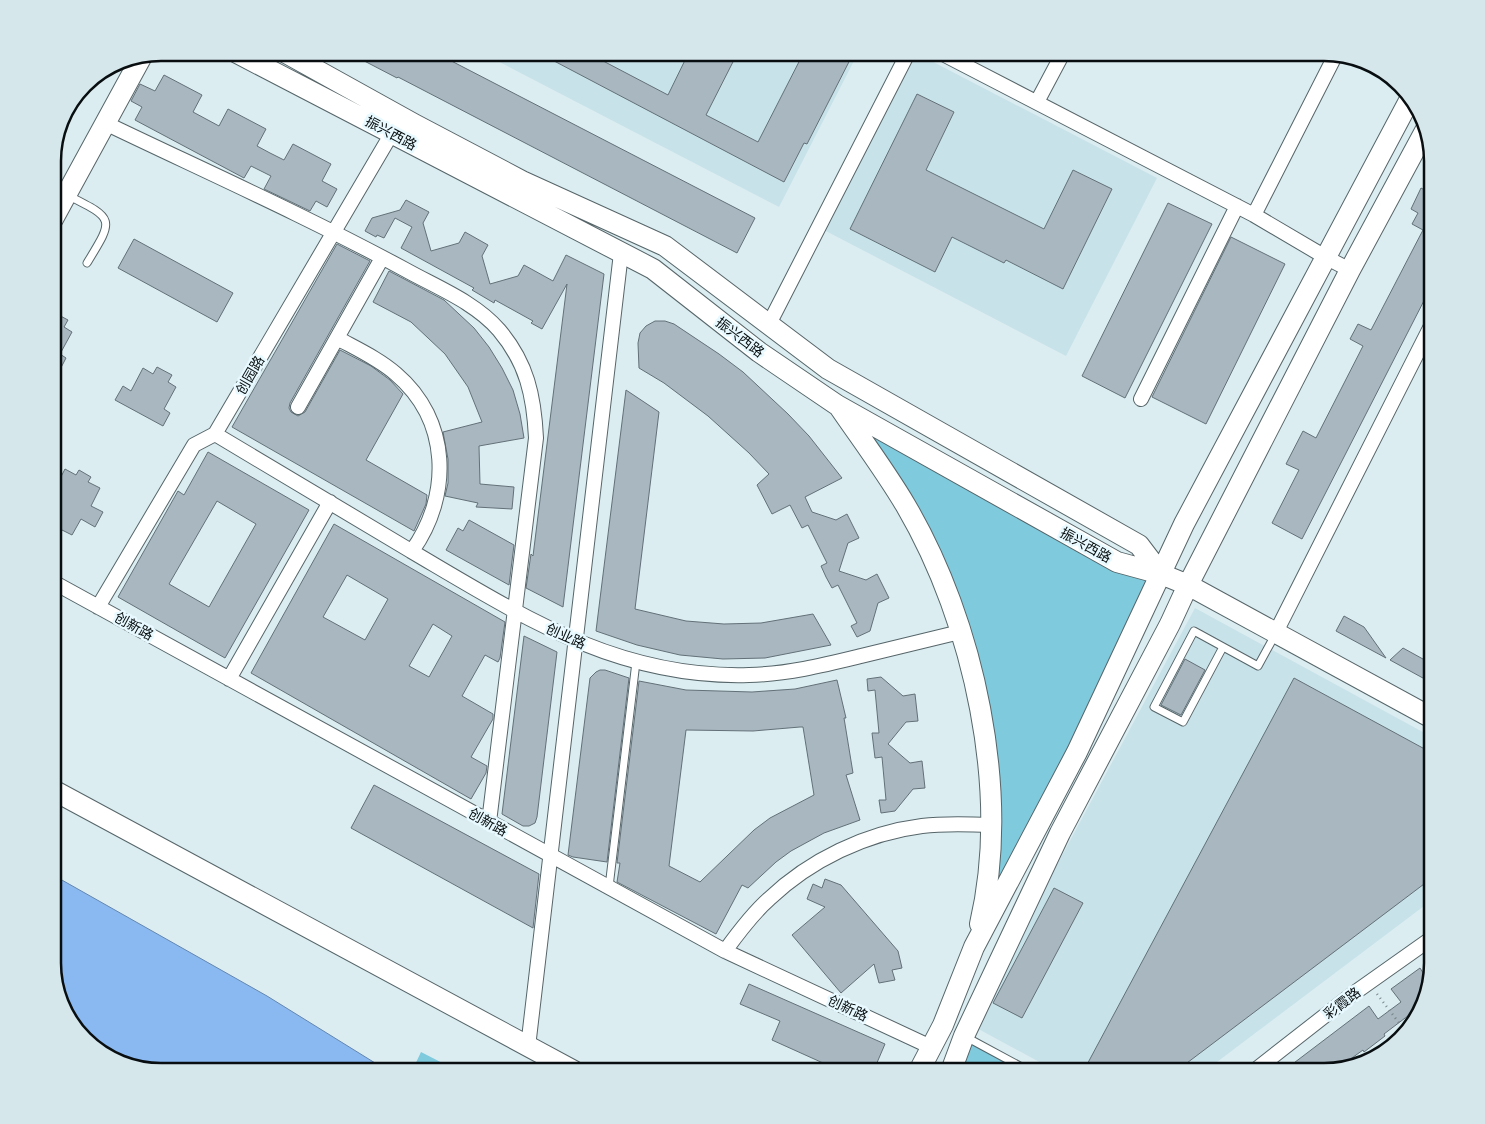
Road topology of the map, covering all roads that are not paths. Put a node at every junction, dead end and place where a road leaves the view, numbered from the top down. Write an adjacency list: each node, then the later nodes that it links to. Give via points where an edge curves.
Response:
1 (254, 61): 11 (main road, 振兴西路)
2 (302, 61): 23 (main road, 振兴西路, via 522,181 665,246)
3 (903, 61): 23 (street)
4 (958, 61): 8 (street)
5 (1058, 61): 8 (street)
6 (1332, 62): 16 (street)
7 (137, 64): 10 (main road)
8 (1037, 102): 15 (street)
9 (1407, 106): 20 (main road)
10 (105, 123): 13 (main road); 17 (street)
11 (392, 133): 17 (street, 创园路); 18 (main road, 振兴西路)
12 (1421, 138): 22 (main road)
13 (66, 194): 14 (main road); 21 (lane, via 99,212 105,220 105,234)
14 (61, 204)
15 (1237, 206): 16 (street); 26 (street)
16 (1254, 215): 20 (street)
17 (334, 231): 19 (street); 29 (street, 创园路)
18 (621, 253): 27 (main road, 振兴西路, via 653,269 759,352); 39 (street)
19 (382, 258): 24 (street); 36 (street, via 477,309 510,345 528,380 535,408 536,438)
20 (1327, 258): 22 (street); 32 (main road, via 1184,524)
21 (87, 263)
22 (1350, 270): 33 (main road)
23 (769, 324): 32 (main road, 振兴西路, via 828,369 1139,545)
24 (337, 338): 28 (street); 31 (street, via 396,373 417,397 432,426 440,455 440,486 433,514)
25 (1424, 340): 38 (street)
26 (1141, 399)
27 (837, 405): 32 (main road, 振兴西路, via 1116,562); 37 (main road, via 906,505 936,567)
28 (298, 406)
29 (215, 434): 30 (street, 创业路); 35 (street, 创园路, via 194,446)
30 (330, 502): 31 (street, 创业路); 42 (street)
31 (412, 551): 36 (street, 创业路)
32 (1161, 574): 33 (main road); 50 (main road, via 1077,752)
33 (1188, 585): 38 (main road); 52 (main road, via 1060,833)
34 (61, 586): 35 (street, 创新路)
35 (98, 607): 42 (street, 创新路)
36 (515, 612): 39 (street, 创业路); 45 (street)
37 (960, 632): 41 (street, 创业路, via 779,673 723,676); 46 (main road, via 983,731)
38 (1275, 634): 40 (lane, via 1258,666); 43 (main road)
39 (576, 642): 41 (street, 创业路); 47 (street)
40 (1223, 647): 40 (lane, via 1182,722 1154,707 1194,631)
41 (636, 662): 48 (lane)
42 (230, 679): 45 (street, 创新路)
43 (1424, 714)
44 (61, 794): 53 (main road)
45 (489, 822): 47 (street, 创新路)
46 (991, 825): 50 (main road, via 986,894); 51 (street, via 922,826 888,832 824,858 769,898)
47 (550, 855): 48 (street, 创新路); 53 (street)
48 (609, 888): 51 (street, 创新路)
49 (1424, 944): 59 (street, 彩霞路)
50 (974, 947): 54 (main road)
51 (725, 951): 54 (street, 创新路)
52 (964, 1036): 57 (main road); 58 (lane)
53 (528, 1047): 55 (main road)
54 (931, 1047): 56 (main road)
55 (557, 1063)
56 (923, 1063)
57 (954, 1063)
58 (1013, 1063)
59 (1266, 1063)

